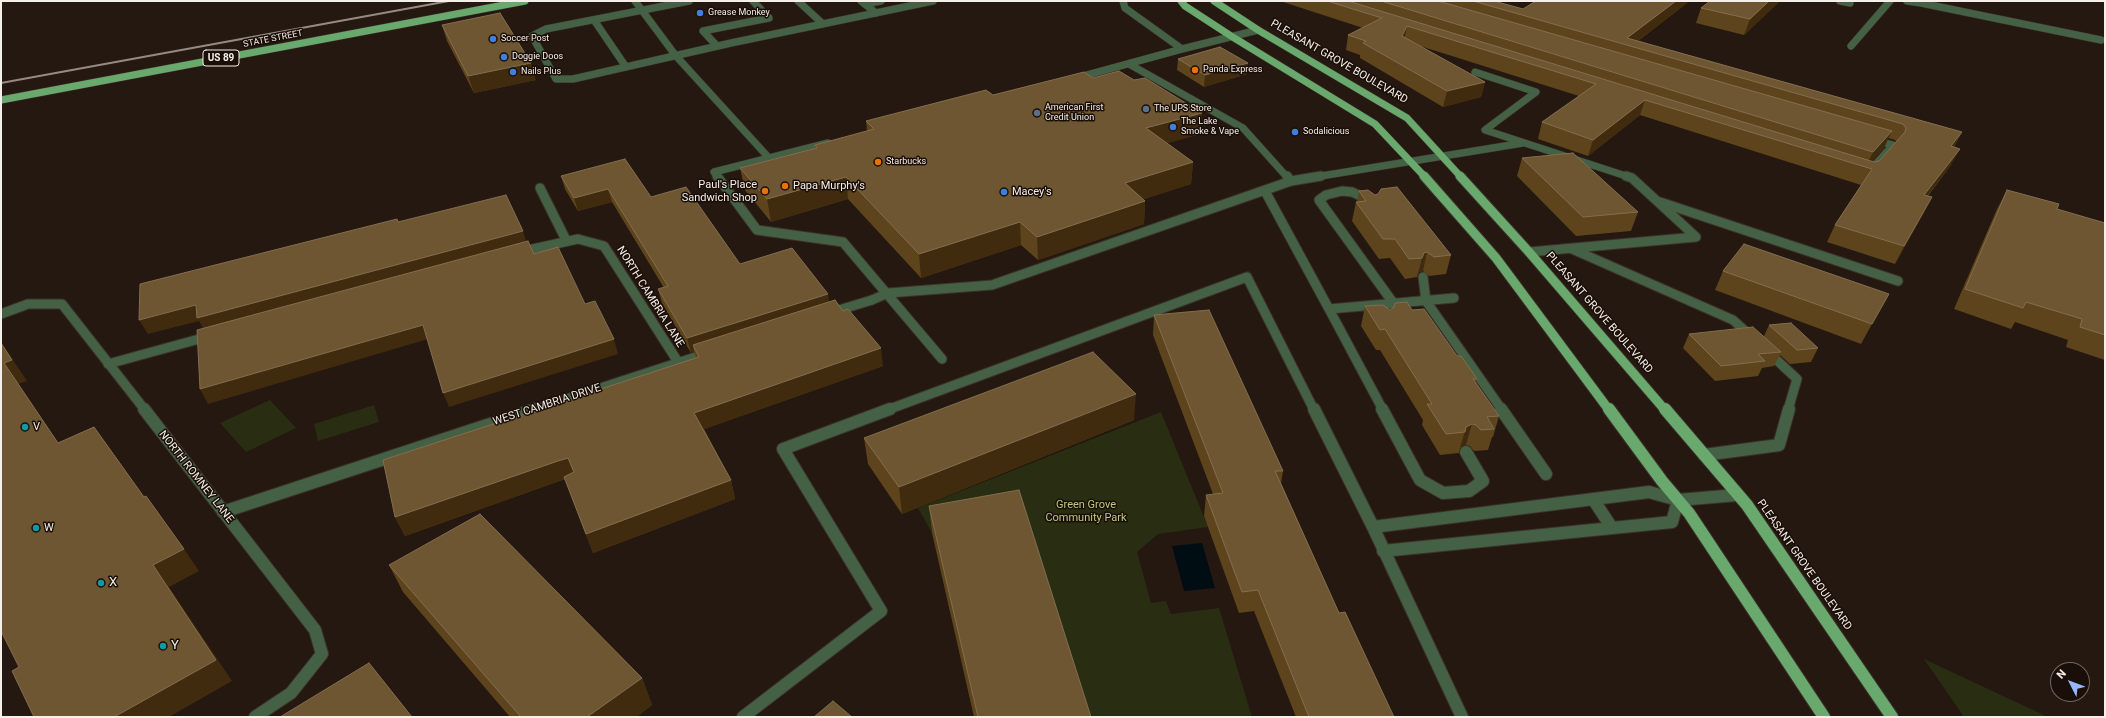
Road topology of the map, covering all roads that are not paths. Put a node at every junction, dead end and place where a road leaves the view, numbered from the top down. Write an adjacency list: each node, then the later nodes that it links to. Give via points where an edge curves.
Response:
1 (525, 1): 32 (main road, STATE STREET / US 89)
2 (635, 1): 17 (street)
3 (689, 1): 17 (street)
4 (754, 1): 24 (street, via 769,18 703,31)
5 (798, 1): 20 (street)
6 (881, 1): 15 (street)
7 (933, 1): 18 (street)
8 (1123, 1): 26 (street, via 1125,8)
9 (1181, 1): 22 (main road)
10 (1214, 1): 21 (main road, PLEASANT GROVE BOULEVARD)
11 (1840, 1): 16 (street)
12 (1890, 1): 25 (street)
13 (1907, 1): 14 (street)
14 (1922, 2): 23 (street)
15 (863, 3): 18 (street)
16 (1850, 3)
17 (642, 10): 19 (street); 27 (street)
18 (876, 13): 20 (street)
19 (594, 20): 29 (street); 29 (street, via 546,29 532,36 556,79 573,80)
20 (822, 24): 24 (street)
21 (1258, 30): 22 (street); 36 (main road, PLEASANT GROVE BOULEVARD, via 1407,118)
22 (1231, 36): 26 (street); 38 (main road, via 1375,124)
23 (2101, 40)
24 (717, 46): 27 (street)
25 (1851, 46)
26 (1182, 49): 28 (street)
27 (676, 56): 29 (street); 37 (street)
28 (1129, 64): 31 (street); 40 (street, via 1243,128)
29 (626, 67)
30 (1475, 72): 35 (street, via 1536,92 1485,130)
31 (1068, 80)
32 (1, 100)
33 (1870, 138): 39 (street, via 1893,145)
34 (835, 141): 37 (street)
35 (1525, 143): 36 (street); 43 (street, via 1632,178)
36 (1440, 156): 38 (street); 47 (main road, PLEASANT GROVE BOULEVARD)
37 (769, 158): 51 (street, via 714,172 757,230 843,242)
38 (1410, 161): 40 (street); 68 (main road, via 1496,258)
39 (1867, 174)
40 (1291, 181): 42 (street)
41 (540, 188): 45 (street)
42 (1265, 191): 51 (street, via 992,286); 55 (street)
43 (1656, 200): 46 (street, via 1696,237); 50 (street)
44 (1371, 208): 54 (street, via 1363,197 1352,192 1342,191 1326,195 1319,200)
45 (566, 240): 48 (street, NORTH CAMBRIA LANE); 61 (street, NORTH CAMBRIA LANE, via 578,239 604,246)
46 (1571, 248): 47 (street); 64 (street, via 1733,320 1797,379 1779,445)
47 (1529, 252): 64 (main road, PLEASANT GROVE BOULEVARD)
48 (507, 255)
49 (1423, 277): 53 (street)
50 (1898, 282)
51 (888, 293): 57 (street); 60 (street)
52 (1454, 298): 53 (street)
53 (1426, 301): 54 (street); 65 (street)
54 (1394, 304): 55 (street, via 1376,308)
55 (1329, 309): 63 (street, via 1420,480 1443,493 1469,491 1483,480)
56 (1, 314): 62 (street, NORTH ROMNEY LANE, via 28,304 62,304)
57 (820, 316)
58 (223, 333): 62 (street)
59 (715, 350): 61 (street, WEST CAMBRIA DRIVE)
60 (942, 359)
61 (678, 362): 69 (street, WEST CAMBRIA DRIVE)
62 (108, 364): 69 (street, NORTH ROMNEY LANE)
63 (1466, 452)
64 (1704, 455): 66 (main road, PLEASANT GROVE BOULEVARD)
65 (1546, 474)
66 (1737, 495): 68 (street); 77 (main road, PLEASANT GROVE BOULEVARD, via 1747,505)
67 (1593, 499): 68 (street, via 1649,492); 70 (street); 71 (street)
68 (1678, 500): 71 (street, via 1672,522); 76 (main road)
69 (223, 512): 73 (street, NORTH ROMNEY LANE, via 316,630 322,654 291,693)
70 (1373, 528): 72 (street); 74 (street, via 1248,276 783,449 881,611)
71 (1612, 528): 72 (street)
72 (1384, 551): 75 (street)
73 (255, 717)
74 (743, 717)
75 (1462, 717)
76 (1824, 717)
77 (1892, 717)

